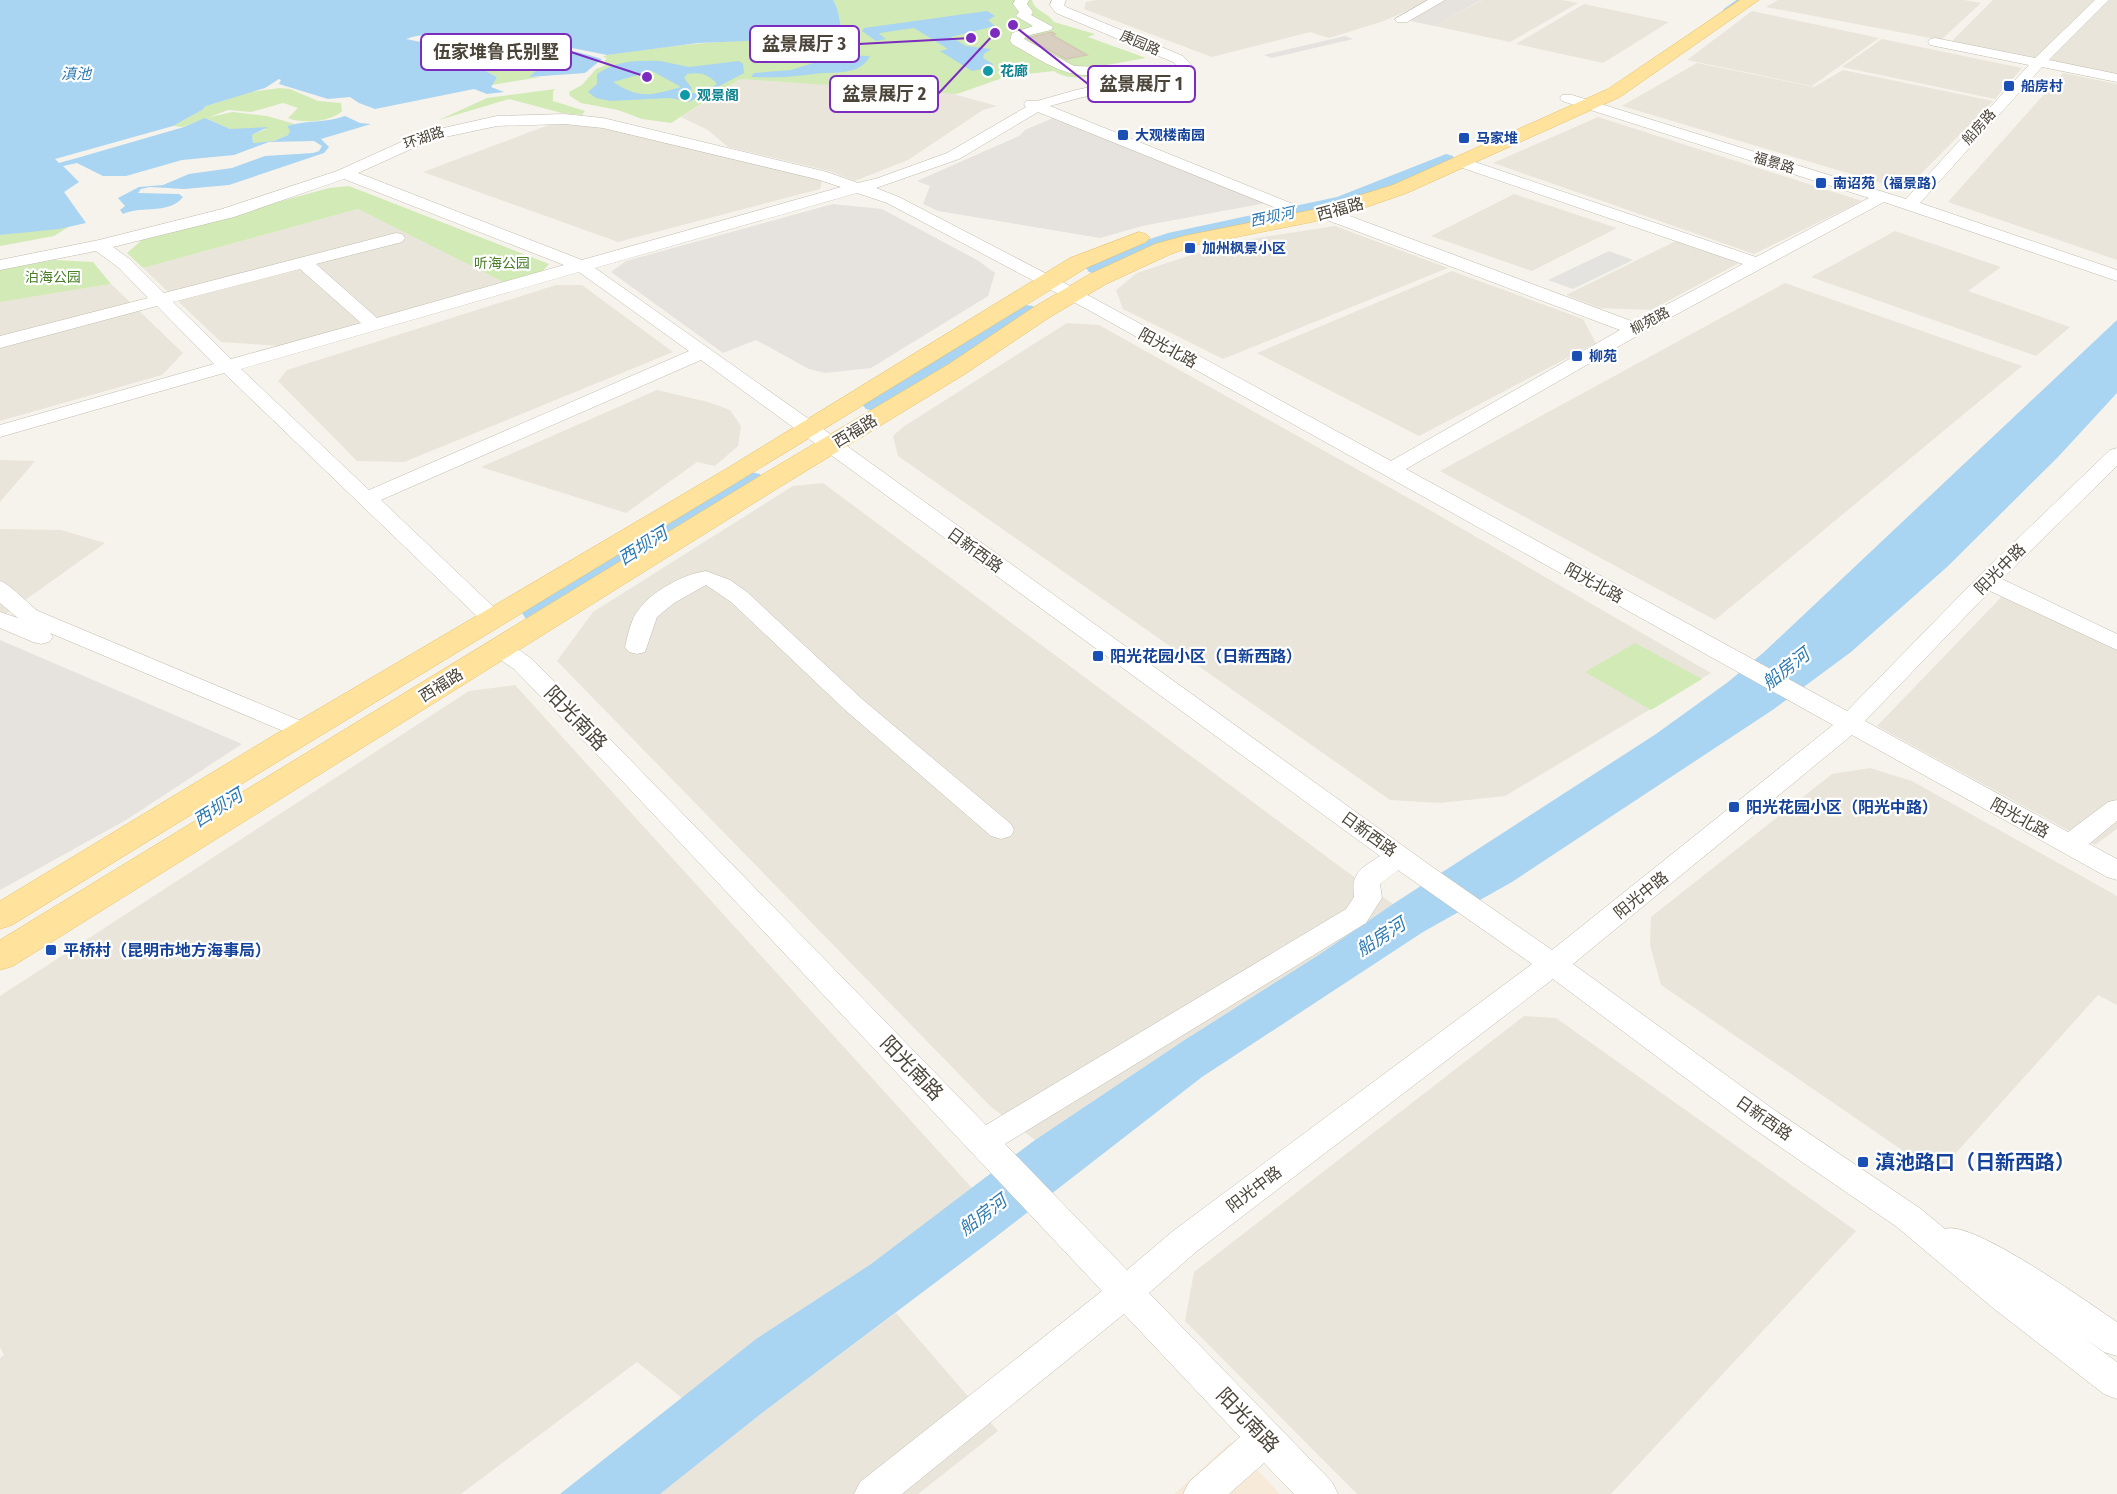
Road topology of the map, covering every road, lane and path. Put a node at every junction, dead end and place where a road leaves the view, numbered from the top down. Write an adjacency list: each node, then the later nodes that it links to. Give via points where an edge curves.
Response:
1 (1022, 0): 11 (street, via 1020,4 1026,12 1023,16 1046,27 1021,33 1017,41 1069,69)
2 (1059, 0): 13 (street, 庚园路, via 1061,10 1178,59 1185,66)
3 (1070, 0): 13 (street, via 1066,4 1070,9 1198,64 1192,70)
4 (1438, 0): 7 (street)
5 (1751, 0): 18 (main road, 西福路, via 1644,74)
6 (2102, 0): 10 (street, 船房路)
7 (1402, 19)
8 (1691, 20): 12 (main road)
9 (1935, 42): 10 (street)
10 (2039, 62): 14 (street); 23 (street, 船房路)
11 (1098, 70)
12 (1618, 70)
13 (1177, 73): 17 (street, 庚园路)
14 (2117, 78)
15 (1600, 81): 16 (main road, 西福路)
16 (1567, 98): 18 (street, 福景路); 24 (main road, 西福路, via 1462,148 1428,156 1334,196)
17 (1033, 105): 21 (street, 庚园路, via 953,156); 24 (street)
18 (1589, 105): 19 (main road, 西福路); 22 (street, 福景路)
19 (1460, 162): 25 (main road, 西福路, via 1383,195); 29 (street)
20 (343, 174): 21 (street, 环湖路, via 405,144 448,130 497,121 564,119 603,123 821,175); 27 (street, 环湖路, via 262,202); 31 (street, 日新西路, via 362,178)
21 (856, 188): 31 (street, 庚园路); 33 (street, 环湖路, via 893,200)
22 (1882, 197): 23 (street, 福景路); 29 (street, 柳苑路)
23 (1909, 205): 32 (street, 福景路)
24 (1287, 207): 33 (main road, 西福路, via 1142,237 1089,258)
25 (1325, 213): 34 (main road, 西福路, via 1163,249 1116,269); 37 (street)
26 (396, 238): 28 (street)
27 (99, 246): 30 (street, 环湖路); 35 (street, via 125,264)
28 (305, 264): 35 (street); 36 (street)
29 (1759, 264): 37 (street, 柳苑路)
30 (0, 265)
31 (583, 267): 36 (street, 庚园路); 39 (street, 日新西路)
32 (2117, 276)
33 (1048, 282): 34 (street, 阳光北路); 41 (main road, 西福路)
34 (1071, 295): 43 (main road, 西福路); 45 (street, 阳光北路)
35 (161, 301): 38 (street); 40 (street)
36 (375, 326): 40 (street, 庚园路)
37 (1635, 329): 45 (street, 柳苑路)
38 (0, 342)
39 (704, 352): 41 (street, 日新西路); 46 (street)
40 (229, 368): 42 (street, 庚园路); 46 (street)
41 (808, 428): 43 (street, 日新西路); 50 (main road, 西福路)
42 (0, 431)
43 (833, 445): 54 (main road, 西福路); 60 (street, 日新西路)
44 (2117, 454): 47 (street, 阳光中路)
45 (1390, 470): 55 (street, 阳光北路)
46 (366, 500): 50 (street)
47 (1987, 581): 52 (street); 55 (street, 阳光中路)
48 (0, 588): 49 (street); 56 (street, via 30,616)
49 (0, 593)
50 (492, 618): 56 (main road, 西福路)
51 (0, 619): 56 (street)
52 (2117, 643)
53 (637, 647): 58 (street, via 644,620 654,606 694,581 706,578 718,583)
54 (500, 649): 63 (main road, 西福路); 65 (street, 阳光南路, via 518,660 547,688)
55 (1850, 724): 59 (street, 阳光北路); 64 (street, 阳光中路)
56 (295, 736): 62 (main road, 西福路)
57 (2117, 808): 59 (street)
58 (1001, 830)
59 (2069, 845): 61 (street, 阳光北路)
60 (1410, 865): 64 (street, 日新西路); 65 (street, via 1374,873 1366,882 1368,898 1356,916)
61 (2117, 872)
62 (0, 917)
63 (0, 957)
64 (1552, 964): 66 (street, 日新西路, via 1762,1118); 67 (street, 阳光中路, via 1185,1241)
65 (987, 1146): 67 (street, 阳光南路)
66 (1909, 1218): 68 (street, 日新西路, via 2012,1270); 69 (street, 日新西路, via 2005,1298)
67 (1127, 1291): 70 (street, 阳光南路); 71 (street, 阳光中路)
68 (2117, 1341)
69 (2117, 1383)
70 (1266, 1438): 72 (street); 73 (street, 阳光南路)
71 (873, 1494)
72 (1202, 1494)
73 (1319, 1494)

